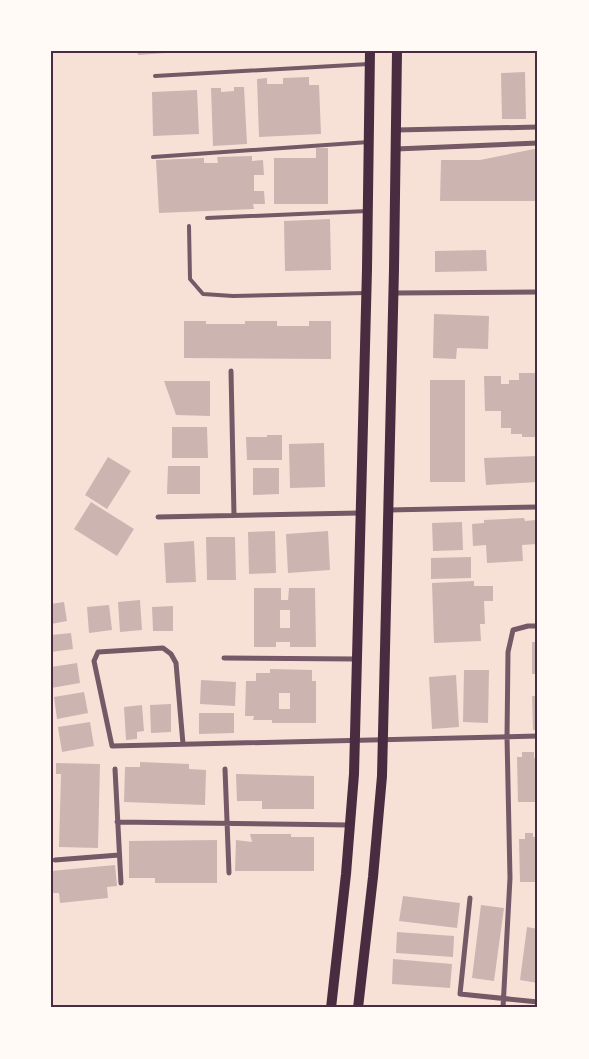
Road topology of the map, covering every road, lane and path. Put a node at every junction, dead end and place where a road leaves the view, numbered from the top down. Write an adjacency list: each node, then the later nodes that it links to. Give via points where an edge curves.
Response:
1 (370, 51): 3 (main road)
2 (397, 51): 6 (main road)
3 (369, 64): 4 (lane); 7 (main road)
4 (155, 76)
5 (538, 127): 6 (street)
6 (396, 130): 9 (main road)
7 (369, 142): 10 (lane); 11 (main road)
8 (538, 143): 9 (street)
9 (396, 149): 16 (main road)
10 (153, 157)
11 (368, 211): 12 (lane); 15 (main road)
12 (207, 218)
13 (189, 226): 15 (lane, via 190,279 204,294)
14 (538, 292): 16 (street)
15 (366, 293): 20 (main road)
16 (394, 293): 19 (main road)
17 (231, 371): 21 (street)
18 (538, 507): 19 (street)
19 (388, 510): 28 (main road)
20 (360, 513): 21 (street); 25 (main road)
21 (234, 515): 22 (street)
22 (158, 517)
23 (538, 626): 27 (street, via 513,630 508,652)
24 (224, 658): 25 (street)
25 (356, 660): 29 (main road)
26 (538, 736): 27 (street)
27 (507, 737): 28 (street); 41 (street, via 510,878)
28 (382, 739): 29 (street); 44 (main road, via 373,877)
29 (354, 740): 30 (street); 35 (main road)
30 (183, 744): 30 (street, via 112,746 94,661 98,652 163,648 171,654 176,663)
31 (115, 769): 33 (street)
32 (225, 769): 34 (street)
33 (118, 822): 34 (street); 36 (street)
34 (227, 822): 35 (street); 38 (street)
35 (350, 825): 43 (main road)
36 (119, 854): 37 (street); 39 (street)
37 (55, 860)
38 (229, 873)
39 (121, 883)
40 (470, 898): 41 (street, via 460,994)
41 (504, 999): 42 (street); 45 (street)
42 (538, 1002)
43 (331, 1008)
44 (358, 1008)
45 (503, 1008)

